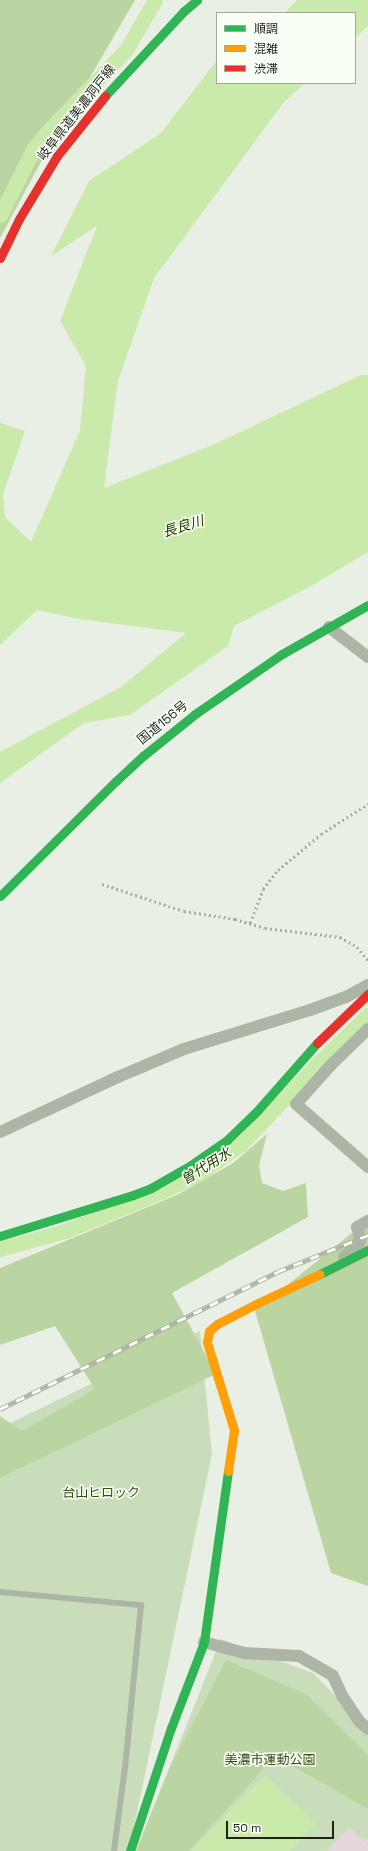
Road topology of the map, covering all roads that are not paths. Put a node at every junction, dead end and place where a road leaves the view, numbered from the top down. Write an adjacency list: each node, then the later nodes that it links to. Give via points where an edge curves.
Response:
1 (197, 0): 2 (main road, 岐阜県道美濃洞戸線, via 116,84 57,156 19,219)
2 (0, 258)
3 (368, 605): 4 (main road, 国道156号)
4 (329, 627): 5 (street); 6 (main road, 国道156号, via 239,682 143,756)
5 (368, 657)
6 (0, 896)
7 (368, 985): 10 (street, via 346,997 310,1010 184,1050 118,1077)
8 (368, 994): 13 (main road, via 307,1053 257,1112 227,1140 191,1166 134,1195)
9 (368, 1029): 11 (street, via 296,1104)
10 (0, 1132)
11 (368, 1167)
12 (368, 1220): 15 (street, via 356,1227 360,1238 359,1244)
13 (0, 1236)
14 (368, 1250): 15 (main road)
15 (336, 1266): 17 (main road, via 289,1290 258,1302 209,1331 207,1342 234,1430)
16 (0, 1592): 19 (lane, via 141,1605)
17 (204, 1642): 18 (street, via 244,1653 299,1656 333,1676 343,1697 359,1721); 20 (main road, via 171,1728)
18 (368, 1729)
19 (114, 1851)
20 (130, 1851)

